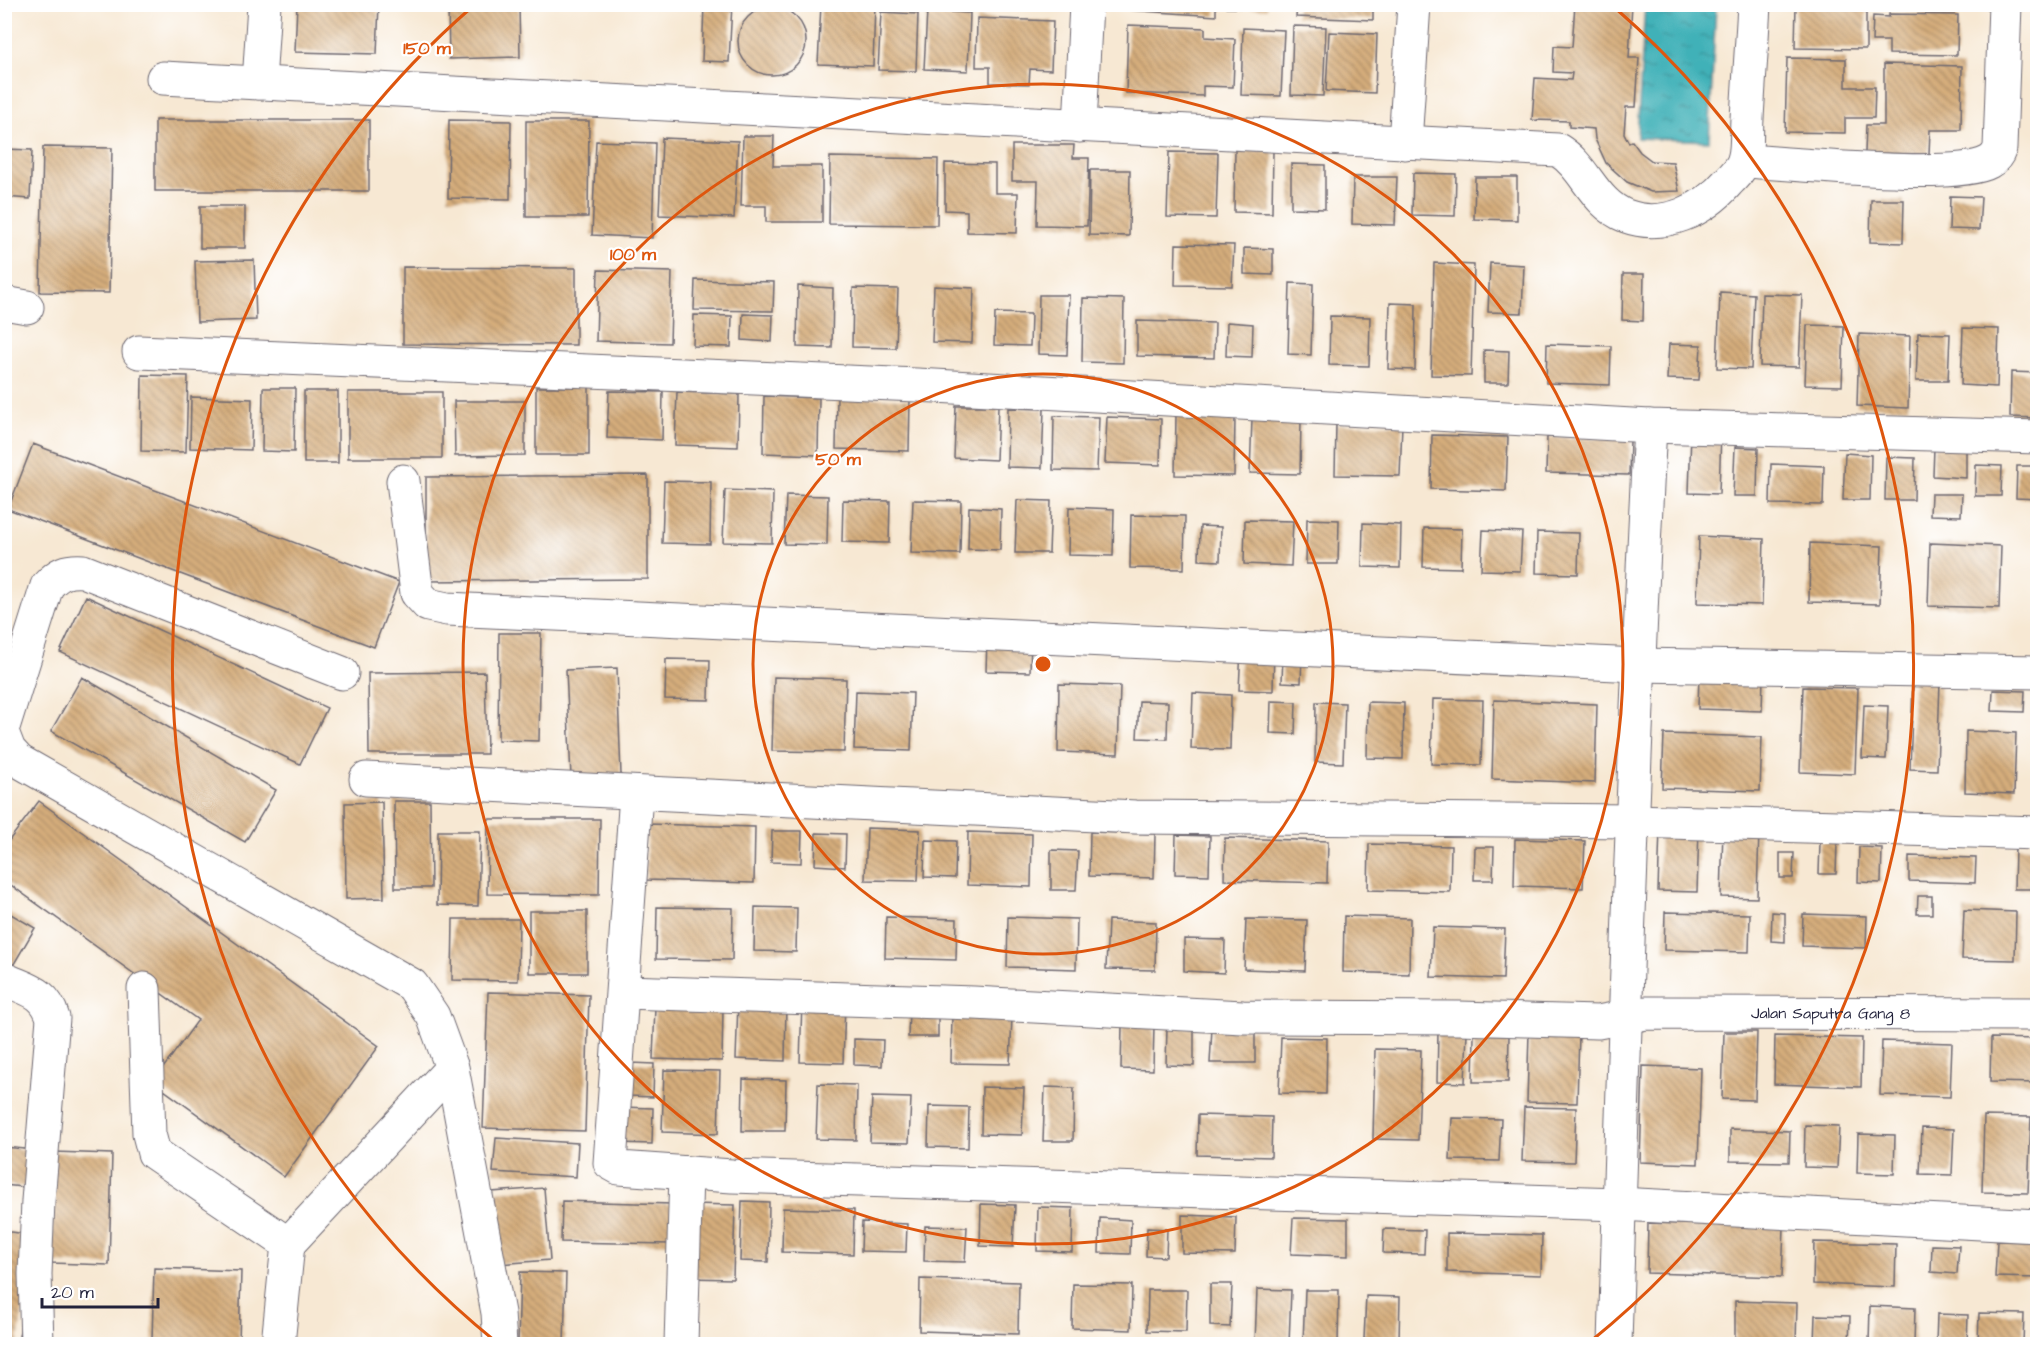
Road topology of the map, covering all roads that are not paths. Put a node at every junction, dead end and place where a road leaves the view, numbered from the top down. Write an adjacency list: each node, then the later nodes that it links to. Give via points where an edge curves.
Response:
1 (264, 4): 7 (street)
2 (1086, 4): 8 (street)
3 (1414, 4): 9 (street)
4 (1754, 4): 10 (street)
5 (2005, 4): 10 (street, via 2000,148 1989,163 1942,171)
6 (163, 78): 7 (street)
7 (259, 83): 8 (street)
8 (1080, 126): 9 (street)
9 (1405, 143): 10 (street, via 1558,150 1577,165 1590,188 1606,204 1626,216 1651,220 1674,218 1697,209 1717,195)
10 (1744, 161)
11 (139, 352): 12 (street, via 905,385)
12 (1650, 426): 13 (street); 15 (street)
13 (2037, 437)
14 (403, 481): 15 (street, via 417,593 428,605 447,609)
15 (1637, 664): 16 (street); 22 (street)
16 (2037, 672)
17 (342, 673): 18 (street, via 83,571 67,570 47,586)
18 (4, 724)
19 (4, 737): 29 (street, via 19,761 412,986 433,1016)
20 (366, 779): 21 (street)
21 (636, 794): 22 (street, via 1136,817); 26 (street)
22 (1634, 821): 23 (street); 28 (street)
23 (2037, 833)
24 (4, 980): 34 (street, via 41,996 49,1004 53,1018 38,1201)
25 (144, 989): 33 (street, via 149,1134 154,1153)
26 (624, 992): 28 (street, Jalan Saputra Gang 8, via 1243,1017 1598,1022); 30 (street, via 610,1163 625,1170)
27 (2037, 1014): 28 (street, Jalan Saputra Gang 8, via 1646,1013)
28 (1624, 1017): 31 (street)
29 (452, 1068): 33 (street); 36 (street, via 498,1313)
30 (686, 1173): 31 (street); 37 (street)
31 (1619, 1204): 32 (street); 38 (street)
32 (2037, 1226)
33 (288, 1244): 35 (street)
34 (38, 1344)
35 (278, 1344)
36 (500, 1344)
37 (681, 1344)
38 (1615, 1344)

